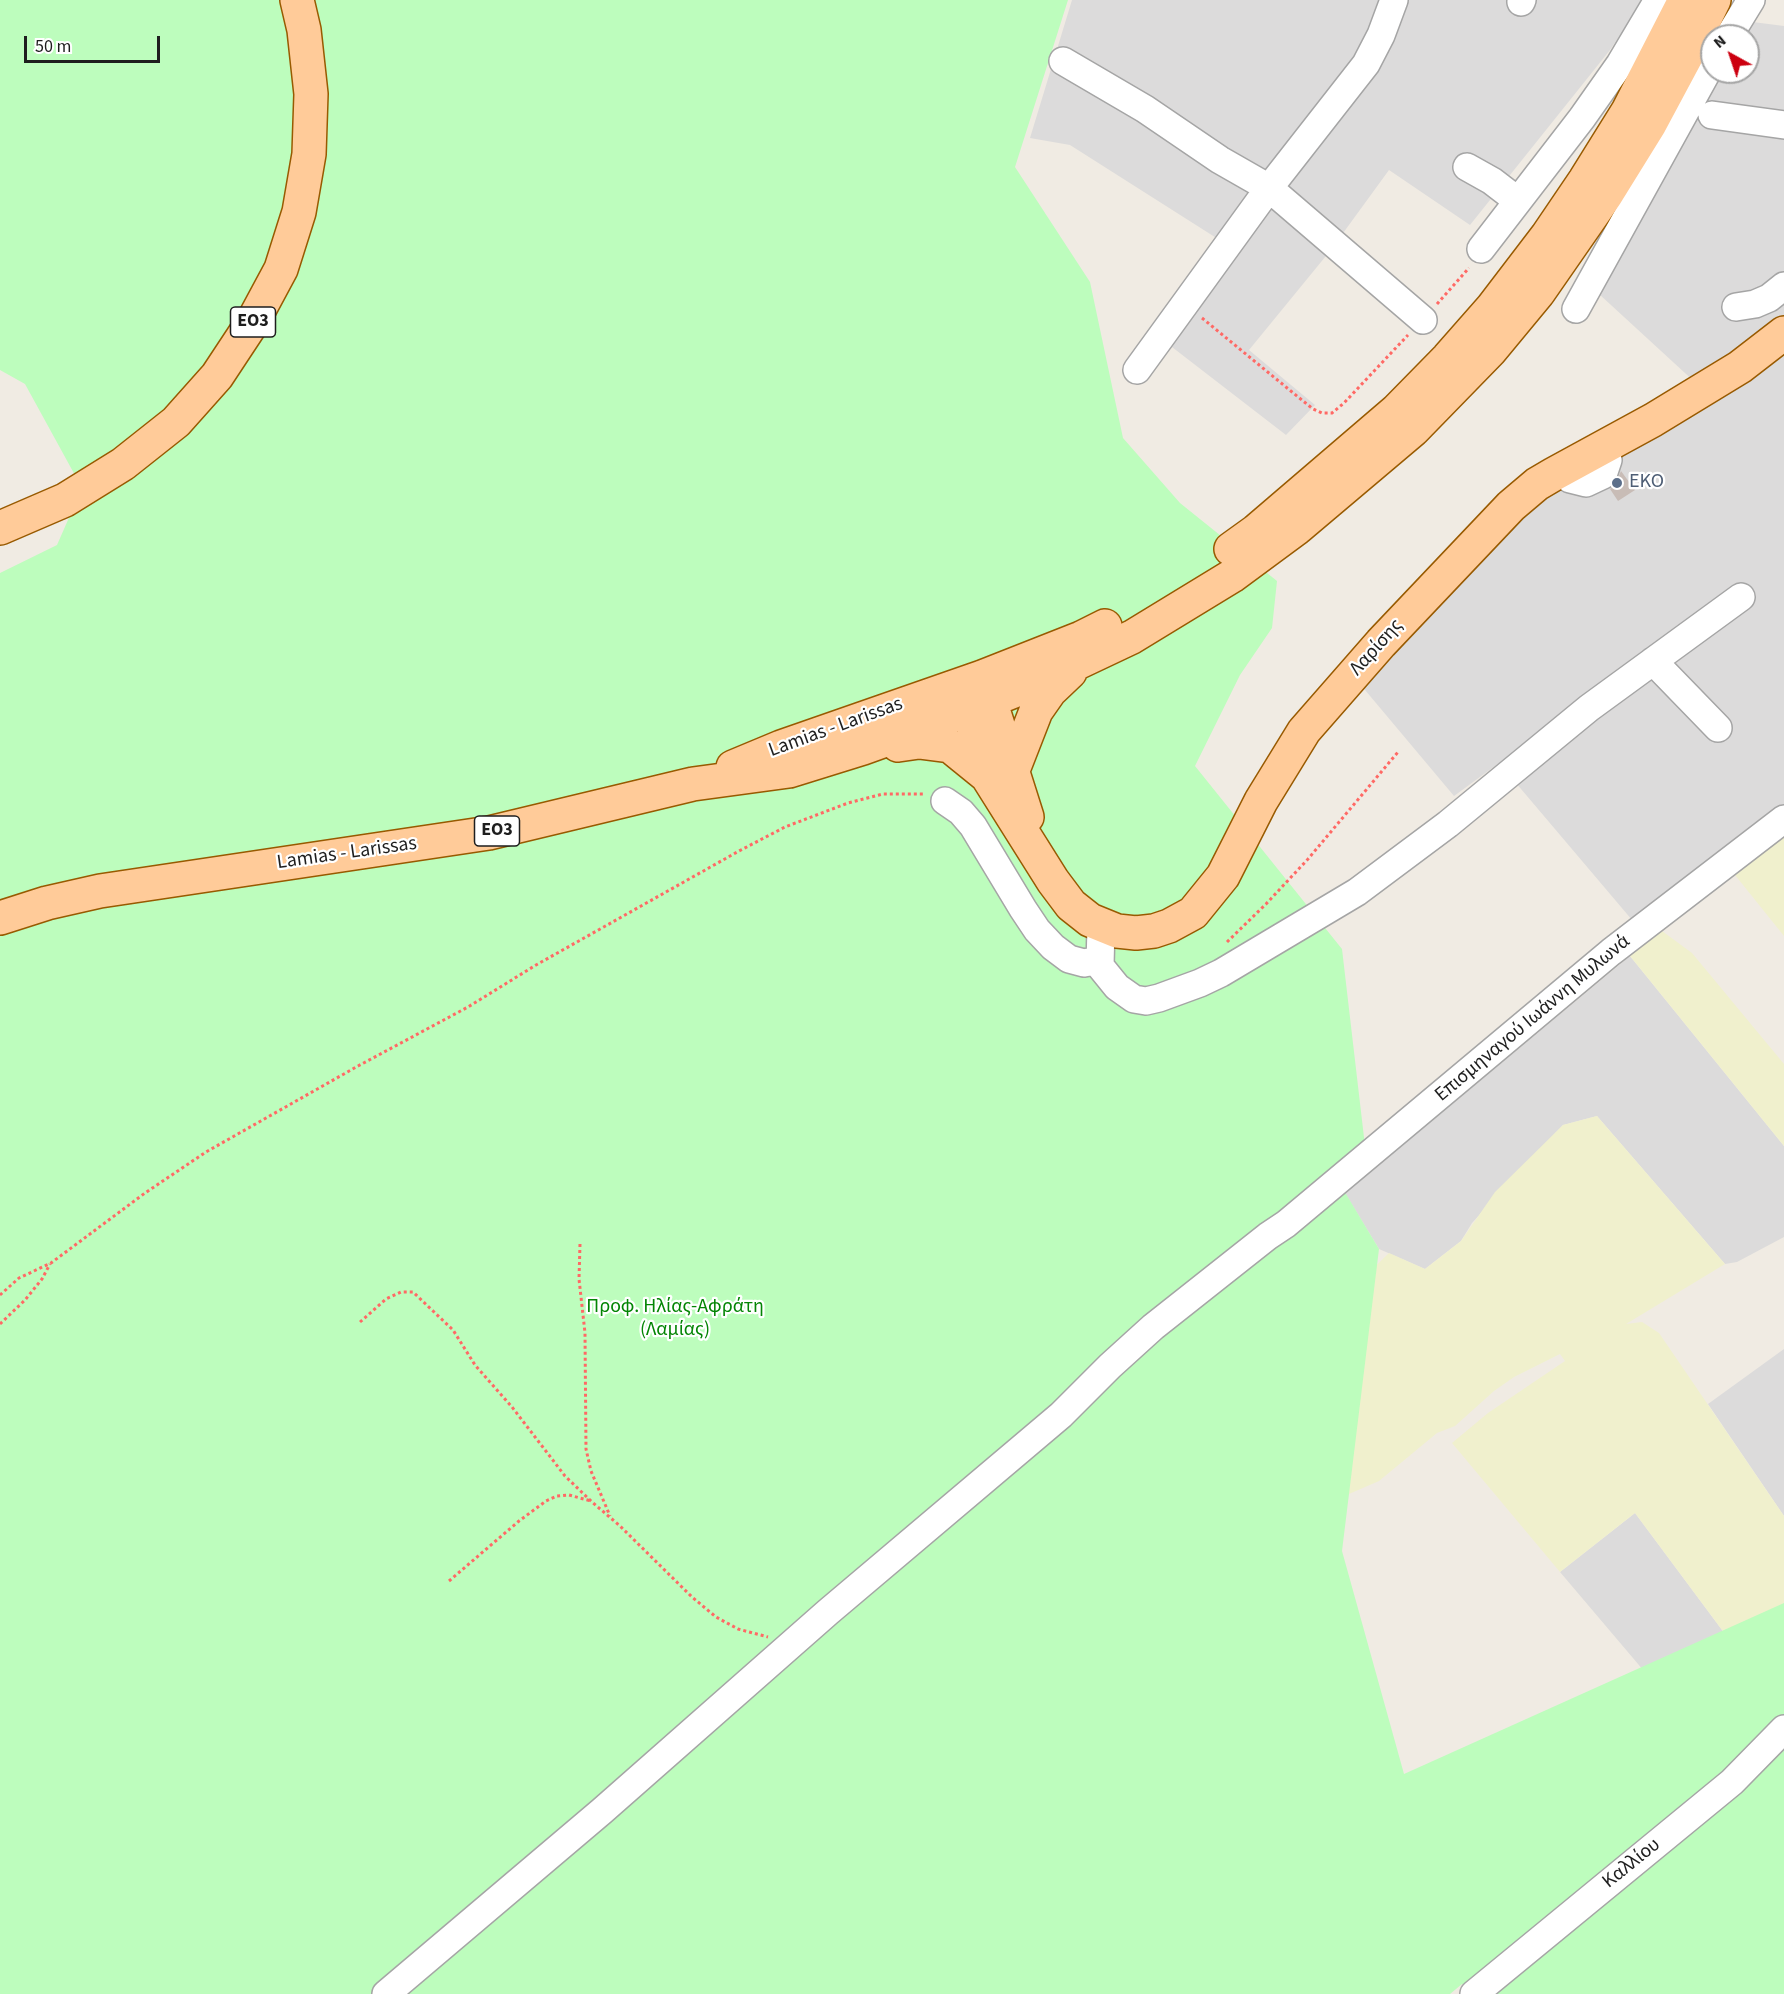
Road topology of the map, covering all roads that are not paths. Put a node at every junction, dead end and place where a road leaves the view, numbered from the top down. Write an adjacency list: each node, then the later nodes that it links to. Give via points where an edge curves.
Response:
1 (297, 0): 24 (main road, ΕΟ3, via 311,94 309,154 298,212 280,269 252,323 218,376 176,422 123,464 65,500)
2 (1394, 0): 13 (street, via 1366,64)
3 (1659, 0): 14 (street, via 1620,64)
4 (1685, 0): 28 (main road, via 1628,111 1547,236 1472,333 1396,411 1256,531 1194,574 1122,617)
5 (1713, 0): 26 (main road, via 1650,124 1606,195 1538,293 1468,376 1413,430 1270,549 1207,593)
6 (1751, 0): 7 (street)
7 (1736, 24)
8 (1063, 61): 13 (street)
9 (1700, 84): 18 (street)
10 (1712, 115): 11 (street)
11 (1784, 125)
12 (1467, 166): 14 (street)
13 (1269, 188): 19 (street); 21 (street)
14 (1518, 201): 15 (street)
15 (1481, 249)
16 (1784, 286): 17 (street, via 1769,298)
17 (1736, 307)
18 (1576, 309)
19 (1423, 320)
20 (1784, 333): 36 (main road, Λαρίσης, via 1740,367 1546,479 1510,506 1304,731 1261,801 1223,876 1193,913 1154,931 1127,932)
21 (1137, 370)
22 (1608, 460): 23 (street, via 1603,475 1586,483)
23 (1570, 479)
24 (0, 528)
25 (1741, 597): 27 (street)
26 (1090, 658): 28 (main road, via 1039,681); 31 (main road, via 1064,677 1042,701)
27 (1653, 661): 29 (street); 37 (street, via 1357,892 1221,973 1146,1001 1134,999 1117,987 1100,966)
28 (976, 692): 30 (main road); 31 (main road, Λαρίσης); 32 (main road, Lamias - Larissas / ΕΟ3, via 781,747)
29 (1718, 728)
30 (863, 748): 31 (main road, ΕΟ3, via 941,743 957,750 977,770); 32 (main road, Lamias - Larissas / ΕΟ3, via 789,771)
31 (1000, 773): 36 (main road, Λαρίσης, via 1053,881 1071,905)
32 (693, 784): 35 (main road, Lamias - Larissas / ΕΟ3, via 489,833 100,891)
33 (945, 801): 37 (street, via 973,826 1023,909 1053,947 1069,959 1084,963)
34 (1784, 819): 39 (street, Επισμηναγού Ιωάννη Μυλωνά, via 1611,952 1286,1224 1153,1327 1061,1415)
35 (0, 918)
36 (1101, 926): 37 (street)
37 (1100, 960)
38 (1784, 1729): 40 (street, Καλλίου, via 1732,1782)
39 (386, 1994)
40 (1474, 1994)

